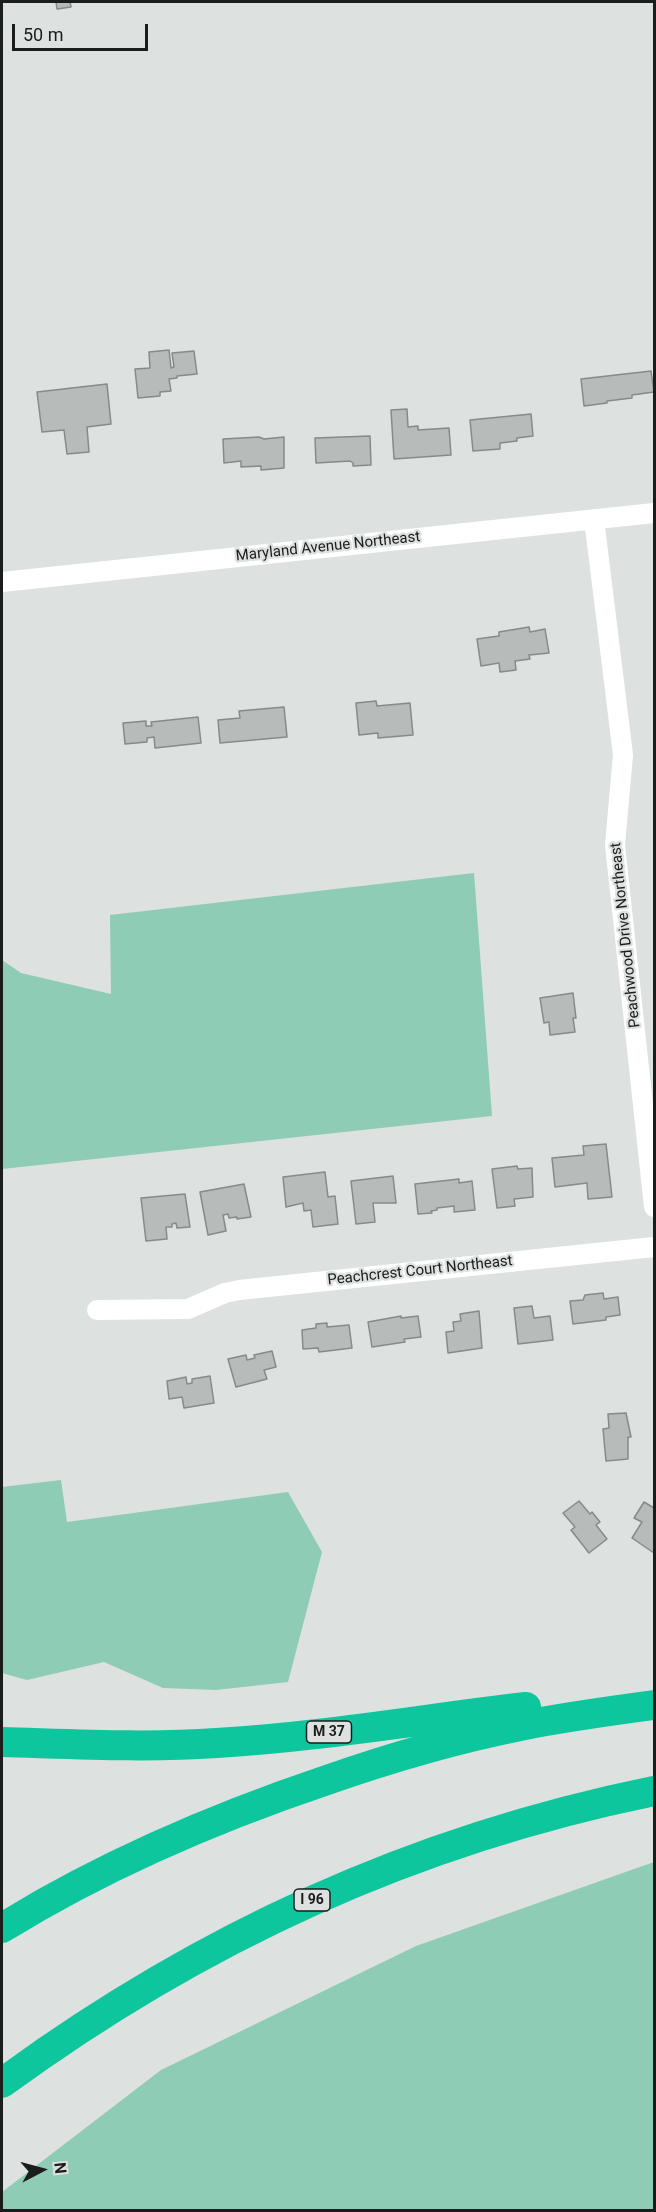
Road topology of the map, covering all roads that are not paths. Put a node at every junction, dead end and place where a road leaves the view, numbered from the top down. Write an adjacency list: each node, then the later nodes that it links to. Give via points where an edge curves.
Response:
1 (654, 513): 2 (street, Maryland Avenue Northeast)
2 (594, 519): 3 (street, Maryland Avenue Northeast); 4 (street, Peachwood Drive Northeast, via 623,755 615,845)
3 (2, 582)
4 (654, 1207)
5 (654, 1247): 6 (street, Peachcrest Court Northeast, via 239,1290 188,1309)
6 (97, 1310)
7 (654, 1704): 8 (highway, M 37, via 525,1707 216,1743 142,1746); 10 (highway, via 484,1734 387,1760 280,1796 152,1848)
8 (2, 1742)
9 (654, 1791): 11 (highway, I 96, via 551,1815 446,1847 283,1913 144,1987)
10 (2, 1928)
11 (2, 2083)

